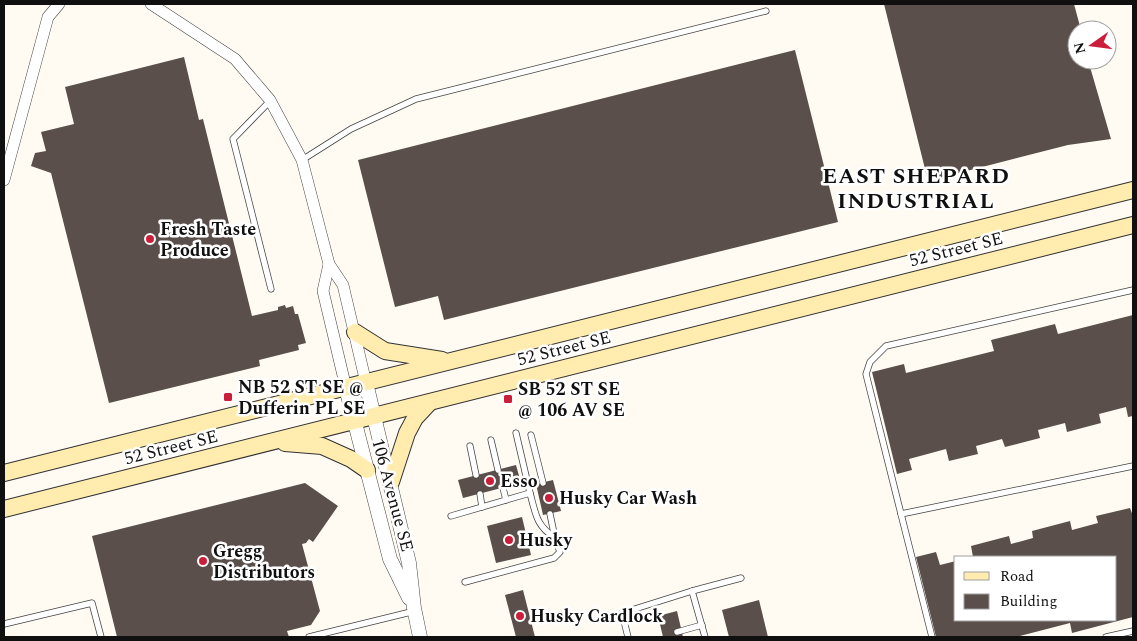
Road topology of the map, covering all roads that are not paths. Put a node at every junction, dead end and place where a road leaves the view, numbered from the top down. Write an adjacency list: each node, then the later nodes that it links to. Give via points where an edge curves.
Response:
1 (59, 4): 6 (street, via 48,16)
2 (151, 4): 4 (street, via 235,59)
3 (766, 12): 5 (lane, via 416,99 351,129)
4 (270, 100): 5 (street); 10 (lane, via 233,139)
5 (302, 160): 9 (street)
6 (4, 180)
7 (1133, 190): 13 (main road, 52 Street SE)
8 (1133, 225): 16 (main road, 52 Street SE)
9 (328, 264): 12 (street, via 343,285); 15 (street, via 323,291)
10 (271, 289)
11 (1133, 290): 38 (lane, via 886,346 870,362 866,374)
12 (355, 332): 13 (main road, via 385,351); 14 (street)
13 (450, 362): 14 (main road, 52 Street SE)
14 (366, 383): 15 (main road, 52 Street SE); 17 (street, 106 Avenue SE)
15 (346, 388): 18 (street, 106 Avenue SE); 27 (main road, 52 Street SE)
16 (428, 403): 17 (main road, 52 Street SE); 29 (main road, via 407,433)
17 (374, 416): 18 (main road, 52 Street SE); 29 (street, 106 Avenue SE)
18 (354, 421): 22 (main road, 52 Street SE); 25 (street, 106 Avenue SE)
19 (516, 433): 32 (lane)
20 (531, 435): 30 (lane)
21 (491, 440): 26 (lane)
22 (273, 442): 25 (main road, via 322,446); 36 (main road, 52 Street SE)
23 (470, 446): 28 (lane)
24 (1133, 466): 38 (lane)
25 (366, 470): 44 (street, 106 Avenue SE, via 390,559)
26 (498, 470)
27 (4, 473)
28 (476, 475)
29 (391, 482): 44 (street, 106 Avenue SE, via 409,563)
30 (543, 483)
31 (502, 488): 34 (lane)
32 (530, 493): 34 (lane); 40 (lane, via 537,522)
33 (480, 494): 35 (lane)
34 (506, 500): 35 (lane)
35 (482, 507): 39 (lane)
36 (4, 510)
37 (550, 514): 40 (lane)
38 (902, 514): 54 (lane)
39 (451, 516)
40 (555, 538): 42 (lane, via 560,552 554,558)
41 (741, 578): 43 (lane)
42 (465, 582)
43 (692, 591): 46 (lane); 52 (lane, via 622,613)
44 (414, 609): 50 (lane); 51 (street, 106 Avenue SE)
45 (4, 624): 49 (lane, via 92,603)
46 (702, 625): 48 (lane); 53 (lane)
47 (1133, 631): 55 (lane)
48 (677, 632)
49 (101, 637)
50 (309, 637)
51 (420, 637)
52 (628, 637)
53 (705, 637)
54 (932, 637)
55 (1106, 637)

